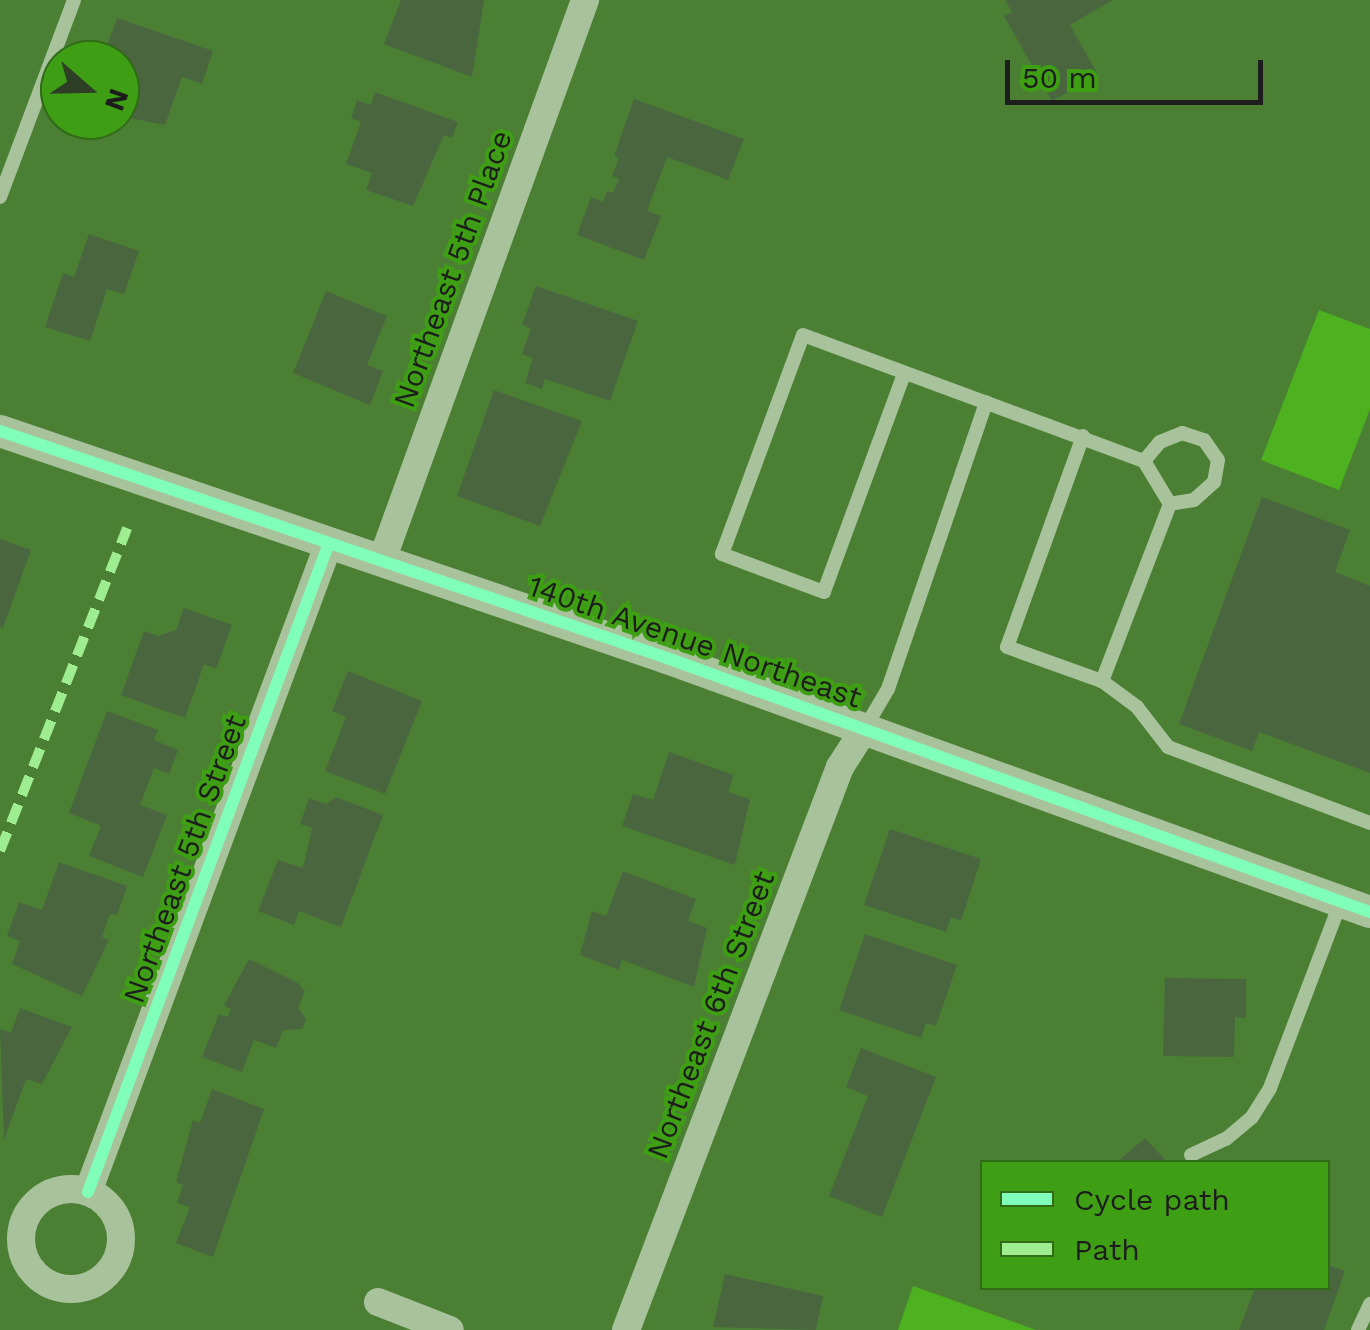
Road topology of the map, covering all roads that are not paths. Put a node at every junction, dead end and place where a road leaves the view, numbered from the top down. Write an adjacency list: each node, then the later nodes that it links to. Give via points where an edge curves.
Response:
1 (74, 0): 3 (lane)
2 (585, 0): 11 (street, Northeast 5th Place)
3 (0, 197)
4 (904, 374): 4 (lane, via 804,336 722,554 824,592); 5 (lane)
5 (986, 402): 7 (lane); 13 (lane, via 888,689)
6 (0, 431): 10 (street, 140th Avenue Northeast)
7 (1084, 436): 8 (lane); 12 (lane, via 1007,647)
8 (1144, 461): 9 (lane); 9 (lane, via 1160,442 1182,433 1204,440 1218,460 1214,482 1194,500)
9 (1170, 504): 12 (lane)
10 (329, 543): 11 (street, 140th Avenue Northeast); 17 (street, Northeast 5th Street)
11 (382, 560): 13 (street, 140th Avenue Northeast)
12 (1102, 682): 14 (lane, via 1137,708 1168,746)
13 (865, 728): 15 (street, 140th Avenue Northeast); 21 (street, Northeast 6th Street, via 840,767)
14 (1370, 823)
15 (1355, 907): 16 (lane, via 1270,1088 1239,1128)
16 (1191, 1156)
17 (88, 1192)
18 (378, 1302): 20 (street)
19 (1370, 1304): 22 (lane)
20 (450, 1330)
21 (626, 1330)
22 (1358, 1330)

